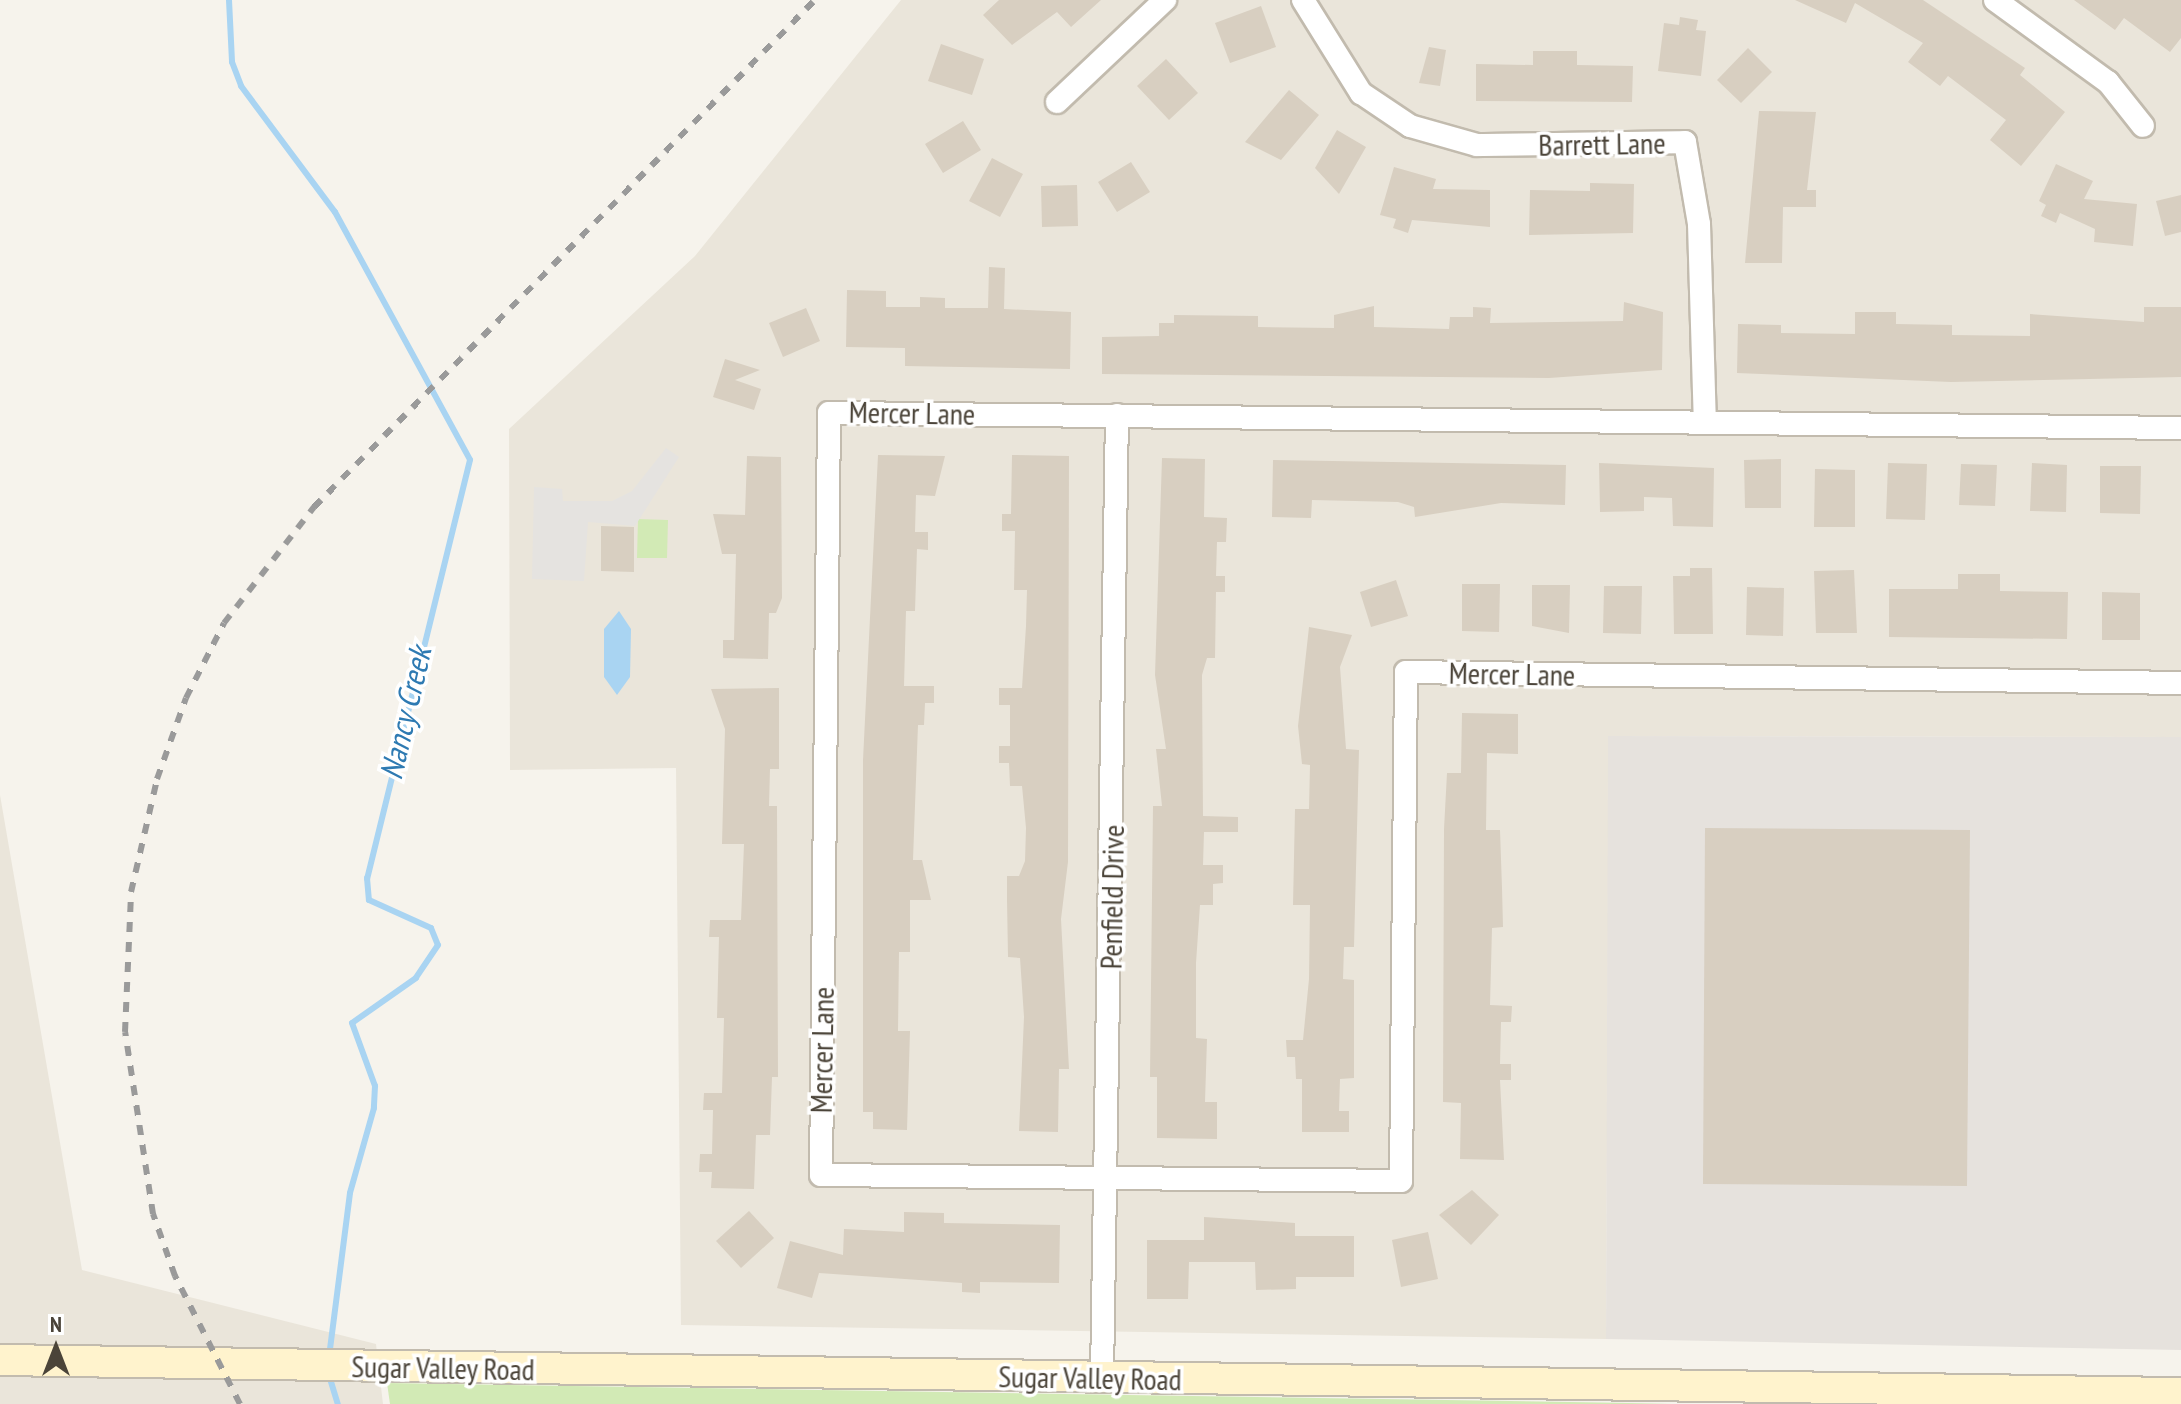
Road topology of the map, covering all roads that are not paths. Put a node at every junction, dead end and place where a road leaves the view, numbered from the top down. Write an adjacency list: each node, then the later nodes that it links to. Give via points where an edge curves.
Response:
1 (1165, 0): 4 (street)
2 (1303, 0): 7 (street, Barrett Lane, via 1361,93 1410,126 1477,145 1685,142 1699,224)
3 (1995, 0): 5 (street, via 2108,82)
4 (1057, 102)
5 (2143, 126)
6 (1117, 415): 7 (street, Mercer Lane); 10 (street, Penfield Drive); 10 (street, Mercer Lane, via 829,413 828,480 821,1175)
7 (1705, 422): 8 (street, Mercer Lane)
8 (2181, 428)
9 (2181, 683): 10 (street, Mercer Lane, via 1406,672 1401,1181)
10 (1108, 1178): 12 (street, Penfield Drive)
11 (0, 1360): 12 (street, Sugar Valley Road)
12 (1102, 1378): 13 (street, Sugar Valley Road)
13 (2181, 1393)

